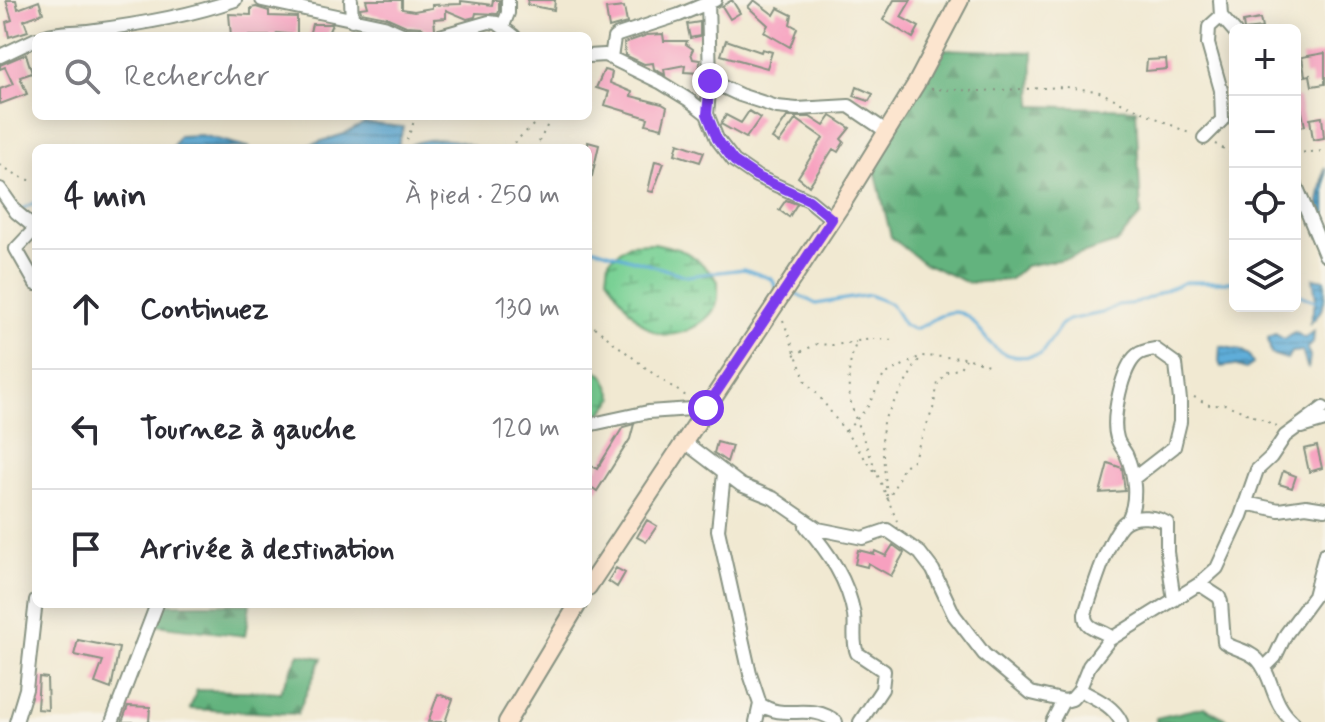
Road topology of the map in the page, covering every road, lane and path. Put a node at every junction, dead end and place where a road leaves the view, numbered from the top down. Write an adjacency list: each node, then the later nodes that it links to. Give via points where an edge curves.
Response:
1 (235, 0): 14 (street)
2 (262, 0): 9 (street)
3 (351, 0): 9 (street)
4 (508, 0): 11 (street)
5 (960, 0): 23 (street)
6 (1220, 0): 8 (street)
7 (711, 1): 21 (street, via 618,35); 22 (street)
8 (1221, 16): 10 (street); 29 (street, via 1209,27 1208,44 1221,90 1222,120)
9 (352, 20): 15 (street)
10 (1229, 25)
11 (503, 26): 16 (street, via 489,22); 17 (street)
12 (55, 32): 13 (street)
13 (85, 32)
14 (85, 32)
15 (397, 32)
16 (454, 32)
17 (510, 32)
18 (32, 41): 20 (street)
19 (592, 55): 21 (street)
20 (0, 56)
21 (611, 58): 24 (street)
22 (710, 81): 24 (street); 28 (street, via 777,107 849,106)
23 (916, 84): 28 (street); 29 (path, via 980,91 1097,91)
24 (707, 114): 40 (street, via 734,161 809,200)
25 (414, 120): 30 (path)
26 (539, 120): 32 (path)
27 (550, 120): 31 (path)
28 (886, 131): 40 (street)
29 (1204, 138): 34 (path)
30 (407, 140)
31 (539, 142)
32 (512, 144)
33 (1325, 151): 35 (path)
34 (1229, 152)
35 (1301, 153)
36 (0, 165): 37 (path)
37 (32, 180)
38 (0, 189): 41 (street)
39 (1301, 197): 43 (street)
40 (832, 219): 45 (street)
41 (32, 225)
42 (32, 232): 44 (street, via 16,249)
43 (1325, 255)
44 (32, 277)
45 (781, 298): 49 (path); 54 (street)
46 (592, 325): 54 (path)
47 (894, 340): 48 (path)
48 (857, 341): 49 (path, via 817,344); 56 (path, via 848,379)
49 (794, 355): 59 (path, via 806,382)
50 (921, 356): 51 (path); 56 (path, via 884,375); 64 (path, via 883,421)
51 (967, 358): 52 (path); 64 (path, via 938,383 913,460 904,466)
52 (988, 365)
53 (1179, 390): 58 (path, via 1211,406 1225,404); 63 (street, via 1174,447); 63 (street, via 1176,364 1165,354 1155,349 1131,361 1115,427)
54 (706, 408): 57 (street, via 648,412); 60 (street)
55 (1325, 412): 58 (street)
56 (855, 422): 59 (path); 62 (path)
57 (592, 424)
58 (1293, 429): 65 (street, via 1257,470)
59 (845, 432): 62 (path)
60 (683, 441): 61 (street); 71 (street)
61 (724, 474): 67 (street); 81 (street, via 718,530)
62 (878, 476): 64 (path)
63 (1134, 478): 68 (street, via 1135,508)
64 (888, 502): 69 (path)
65 (1245, 503): 66 (street, via 1279,510); 72 (street, via 1217,568)
66 (1325, 509)
67 (799, 517): 69 (street, via 818,529 854,537 887,530); 87 (street, via 840,571 852,603 857,653 884,671 882,689)
68 (1128, 520): 73 (street, via 1167,523); 77 (street, via 1109,547 1085,614 1088,625)
69 (908, 543): 80 (street, via 933,570 954,615 984,654 1031,693)
70 (1325, 554): 78 (street, via 1314,596)
71 (592, 581)
72 (1199, 584): 73 (street); 78 (street, via 1219,597 1224,642 1249,652)
73 (1174, 600): 77 (street)
74 (35, 608): 82 (street, via 26,689)
75 (155, 608): 83 (street)
76 (576, 608): 84 (street)
77 (1112, 638): 79 (street, via 1089,666)
78 (1264, 668): 90 (street, via 1279,706)
79 (1080, 690): 80 (street); 89 (street, via 1109,707)
80 (1063, 701): 88 (street)
81 (760, 704): 85 (street); 86 (street, via 772,715 796,719 824,713)
82 (16, 722)
83 (112, 722)
84 (507, 722)
85 (756, 722)
86 (836, 722)
87 (860, 722)
88 (1052, 722)
89 (1121, 722)
90 (1293, 722)

